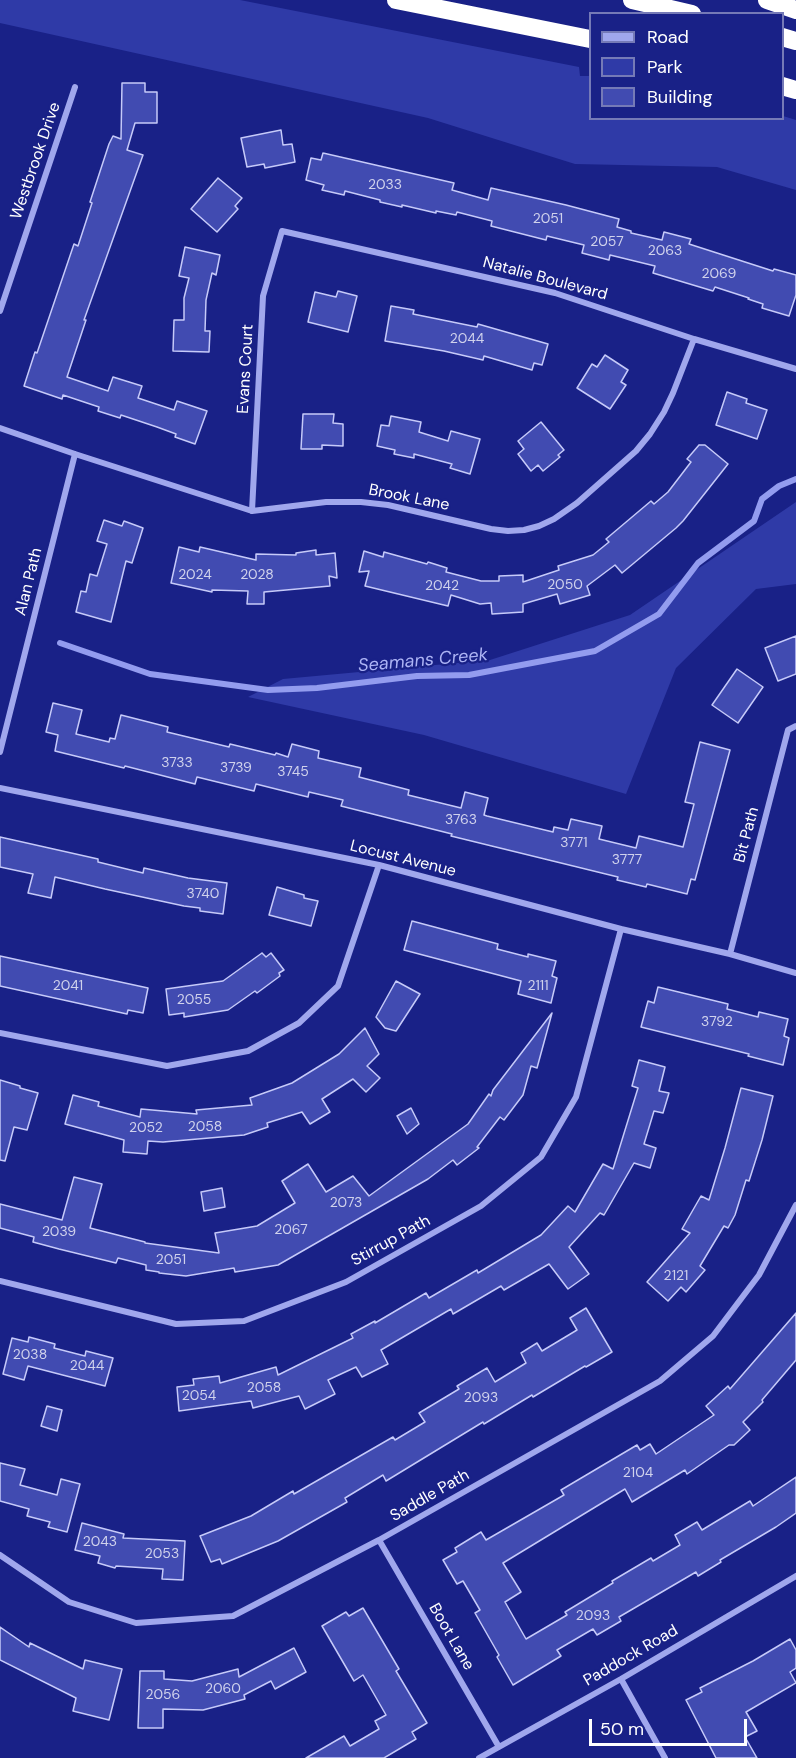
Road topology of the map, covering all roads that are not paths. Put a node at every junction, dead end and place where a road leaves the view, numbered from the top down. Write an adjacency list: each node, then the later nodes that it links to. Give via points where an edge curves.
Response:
1 (396, 0): 6 (highway)
2 (632, 0): 5 (highway)
3 (767, 0): 4 (highway)
4 (796, 10)
5 (683, 12)
6 (589, 39)
7 (75, 87): 9 (street, Westbrook Drive)
8 (282, 231): 10 (street, Natalie Boulevard, via 555,293); 14 (street, Evans Court, via 263,296)
9 (0, 311)
10 (694, 339): 11 (street, Natalie Boulevard); 14 (street, Brook Lane, via 669,403 643,443 578,503 539,526 508,531 491,529 360,501)
11 (796, 369)
12 (0, 428): 13 (street, Brook Lane)
13 (75, 454): 14 (street, Brook Lane); 16 (street, Alan Path)
14 (252, 511)
15 (796, 726): 20 (street, Bit Path, via 788,730)
16 (0, 752)
17 (0, 788): 18 (street, Locust Avenue)
18 (379, 865): 19 (street, Locust Avenue); 22 (street, via 338,986 299,1023 248,1052 167,1066)
19 (621, 929): 20 (street, Locust Avenue); 24 (street, Stirrup Path, via 576,1097 541,1157 481,1206 346,1281 244,1321 176,1324)
20 (730, 954): 21 (street, Locust Avenue)
21 (796, 973)
22 (0, 1033)
23 (796, 1205): 25 (street, Saddle Path, via 759,1275 713,1336 660,1381)
24 (0, 1281)
25 (379, 1540): 26 (street, Saddle Path, via 233,1616 136,1623 69,1602); 29 (street, Boot Lane)
26 (0, 1555)
27 (796, 1576): 28 (street, Paddock Road)
28 (621, 1679): 29 (street, Paddock Road); 31 (street)
29 (499, 1747): 30 (street, Paddock Road)
30 (479, 1758)
31 (665, 1758)

